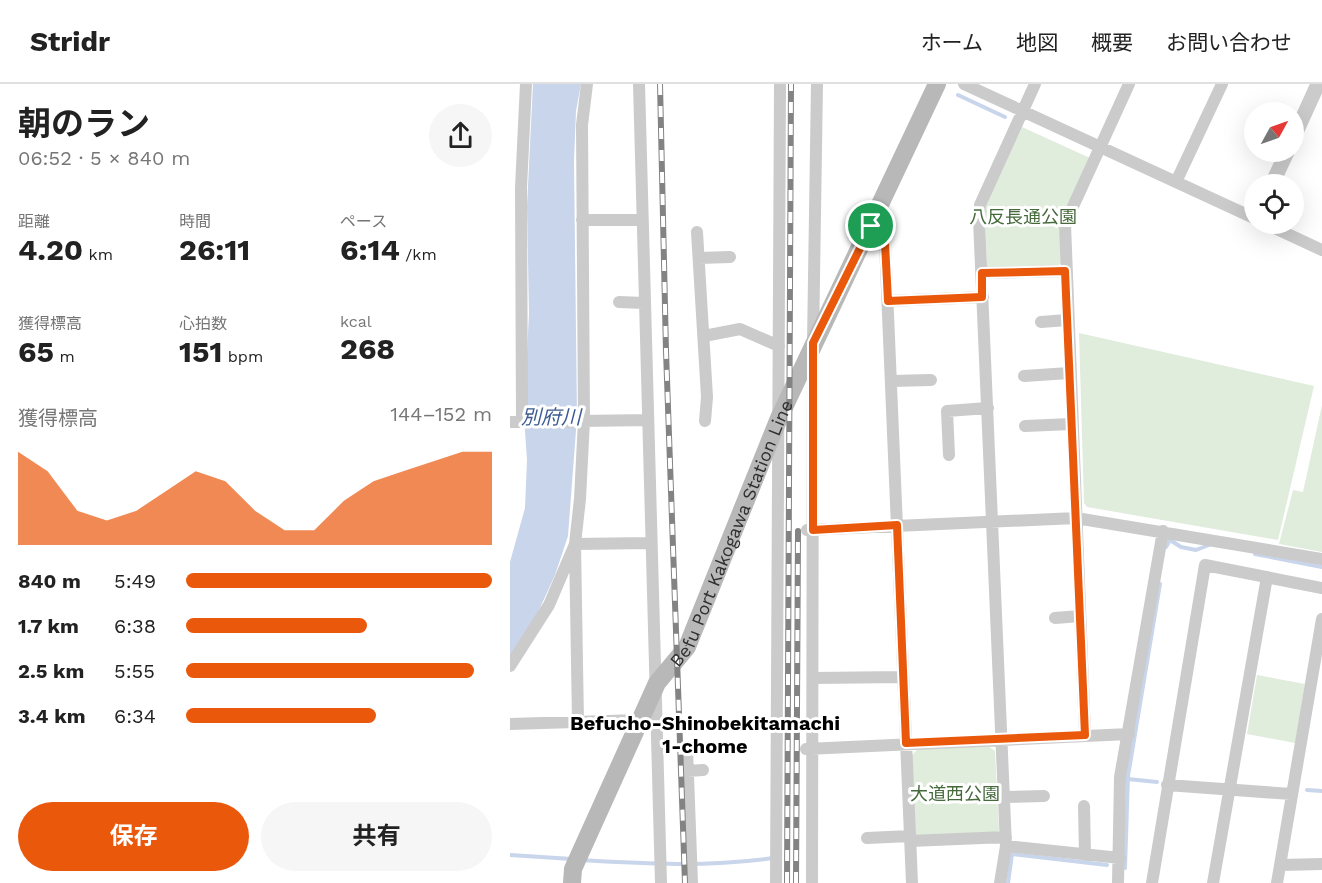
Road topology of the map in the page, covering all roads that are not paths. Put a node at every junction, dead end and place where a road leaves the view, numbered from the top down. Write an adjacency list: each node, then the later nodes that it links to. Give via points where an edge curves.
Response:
1 (526, 84): 45 (street)
2 (587, 84): 17 (street, via 582,125)
3 (639, 84): 18 (street)
4 (780, 84): 35 (street)
5 (817, 84): 34 (street)
6 (937, 84): 19 (main road, Befu Port Kakogawa Station Line)
7 (964, 84): 12 (street)
8 (1035, 84): 12 (street)
9 (1130, 84): 14 (street)
10 (1222, 84): 15 (street)
11 (1318, 84): 13 (street)
12 (1023, 110): 14 (street); 26 (street, via 980,205)
13 (1304, 115)
14 (1100, 148): 15 (street); 25 (street, via 1065,224)
15 (1176, 182): 16 (street)
16 (1244, 213)
17 (582, 220): 18 (street); 42 (street)
18 (642, 220): 30 (street)
19 (871, 226): 28 (street, via 885,243); 34 (main road, Befu Port Kakogawa Station Line)
20 (698, 232): 24 (street)
21 (1288, 234): 22 (street)
22 (1322, 250)
23 (730, 257): 24 (street)
24 (699, 258): 33 (street)
25 (1065, 271): 26 (street); 31 (street)
26 (982, 273): 27 (street)
27 (982, 297): 28 (street); 40 (street)
28 (888, 301): 39 (street)
29 (619, 302): 30 (street)
30 (644, 303): 43 (street)
31 (1067, 320): 32 (street); 36 (street)
32 (1041, 322)
33 (704, 336): 35 (street, via 740,329); 44 (street, via 712,397)
34 (813, 343): 41 (main road, Befu Port Kakogawa Station Line); 52 (street)
35 (779, 346): 41 (street)
36 (1069, 373): 37 (street); 46 (street)
37 (1024, 376)
38 (931, 380): 39 (street)
39 (891, 381): 51 (street)
40 (988, 408): 48 (street, via 947,411); 50 (street)
41 (779, 418): 65 (main road, Befu Port Kakogawa Station Line, via 687,647); 95 (street)
42 (584, 420): 43 (street); 45 (street); 55 (street)
43 (648, 420): 54 (street)
44 (705, 421)
45 (516, 422)
46 (1071, 424): 47 (street); 49 (street)
47 (1025, 426)
48 (949, 455)
49 (1076, 518): 50 (street); 53 (street); 59 (street)
50 (992, 521): 51 (street); 71 (street)
51 (897, 525): 52 (street); 63 (street)
52 (810, 530): 64 (street)
53 (1163, 531): 56 (street); 69 (street)
54 (650, 543): 55 (street); 65 (street)
55 (574, 544): 62 (street, via 549,604); 67 (street)
56 (1322, 559)
57 (1267, 577): 58 (street); 77 (street, via 1205,564); 78 (street)
58 (1322, 588)
59 (1080, 616): 60 (street); 70 (street)
60 (1055, 618)
61 (1322, 619): 79 (street)
62 (510, 666)
63 (903, 677): 64 (street); 72 (street)
64 (813, 678): 74 (street)
65 (657, 683): 66 (main road, Befu Port Kakogawa Station Line); 93 (street)
66 (639, 720): 67 (street); 92 (main road, Befu Port Kakogawa Station Line, via 573,869)
67 (578, 722): 68 (street)
68 (510, 724)
69 (1130, 734): 70 (street); 89 (street, via 1120,777)
70 (1085, 735): 71 (street)
71 (1002, 739): 72 (street); 81 (street)
72 (906, 743): 74 (street); 84 (street)
73 (687, 749): 76 (street)
74 (809, 749): 96 (street)
75 (703, 770): 76 (street)
76 (688, 771): 86 (street)
77 (1167, 785): 78 (street); 101 (street)
78 (1229, 789): 79 (street); 102 (street)
79 (1291, 794): 91 (street)
80 (1044, 795): 81 (street)
81 (1004, 797): 85 (street)
82 (1084, 806): 88 (street)
83 (867, 838): 84 (street)
84 (910, 838): 85 (street); 98 (street)
85 (1006, 842): 88 (street); 99 (street)
86 (691, 843): 87 (street); 94 (street)
87 (705, 843)
88 (1085, 855): 89 (street)
89 (1120, 858): 100 (street)
90 (1322, 864): 91 (street)
91 (1281, 866): 103 (street)
92 (572, 883)
93 (661, 883)
94 (692, 883)
95 (776, 883)
96 (812, 883)
97 (905, 883): 98 (street)
98 (912, 883)
99 (1000, 883)
100 (1118, 883)
101 (1152, 883)
102 (1214, 883)
103 (1277, 883)

